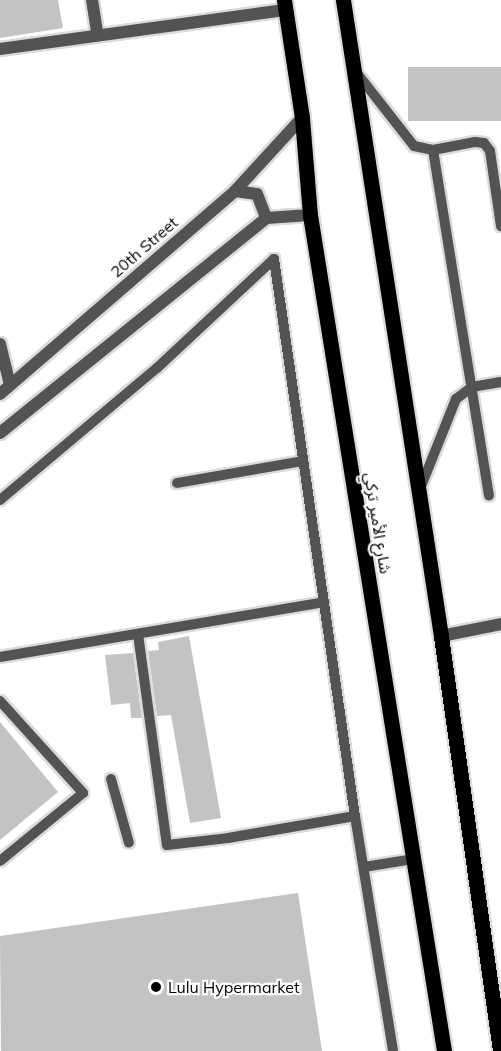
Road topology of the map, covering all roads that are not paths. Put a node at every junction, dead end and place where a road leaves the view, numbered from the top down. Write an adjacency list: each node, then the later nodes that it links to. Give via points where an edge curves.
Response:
1 (92, 0): 4 (street)
2 (343, 0): 6 (main road)
3 (285, 5): 4 (street); 7 (main road, شارع الأمير تركي)
4 (98, 36): 5 (street)
5 (0, 49)
6 (354, 69): 8 (lane, via 414,146); 21 (main road)
7 (302, 118): 9 (street, 20th Street); 10 (main road, شارع الأمير تركي)
8 (433, 150): 12 (lane, via 484,143 490,151); 16 (lane)
9 (235, 191): 11 (street, via 257,194); 15 (street, 20th Street)
10 (310, 215): 11 (street); 33 (main road, شارع الأمير تركي)
11 (266, 218): 18 (street)
12 (501, 226)
13 (0, 345): 15 (street)
14 (501, 382): 16 (lane)
15 (10, 385): 17 (street, 20th Street)
16 (472, 387): 21 (lane, via 456,399); 22 (lane)
17 (0, 394)
18 (0, 433)
19 (303, 461): 20 (lane); 23 (lane, via 273,259 157,368); 24 (lane)
20 (177, 483)
21 (419, 492): 27 (main road)
22 (489, 495)
23 (0, 500)
24 (324, 602): 26 (lane); 31 (lane)
25 (501, 624): 27 (street)
26 (138, 634): 28 (lane); 31 (lane, via 168,845)
27 (441, 636): 38 (main road)
28 (0, 657)
29 (0, 701): 34 (lane, via 83,793)
30 (111, 779): 32 (lane)
31 (355, 816): 35 (lane)
32 (129, 843)
33 (414, 859): 35 (lane); 37 (main road, شارع الأمير تركي)
34 (0, 861)
35 (364, 867): 36 (lane)
36 (393, 1051)
37 (444, 1051)
38 (500, 1051)

